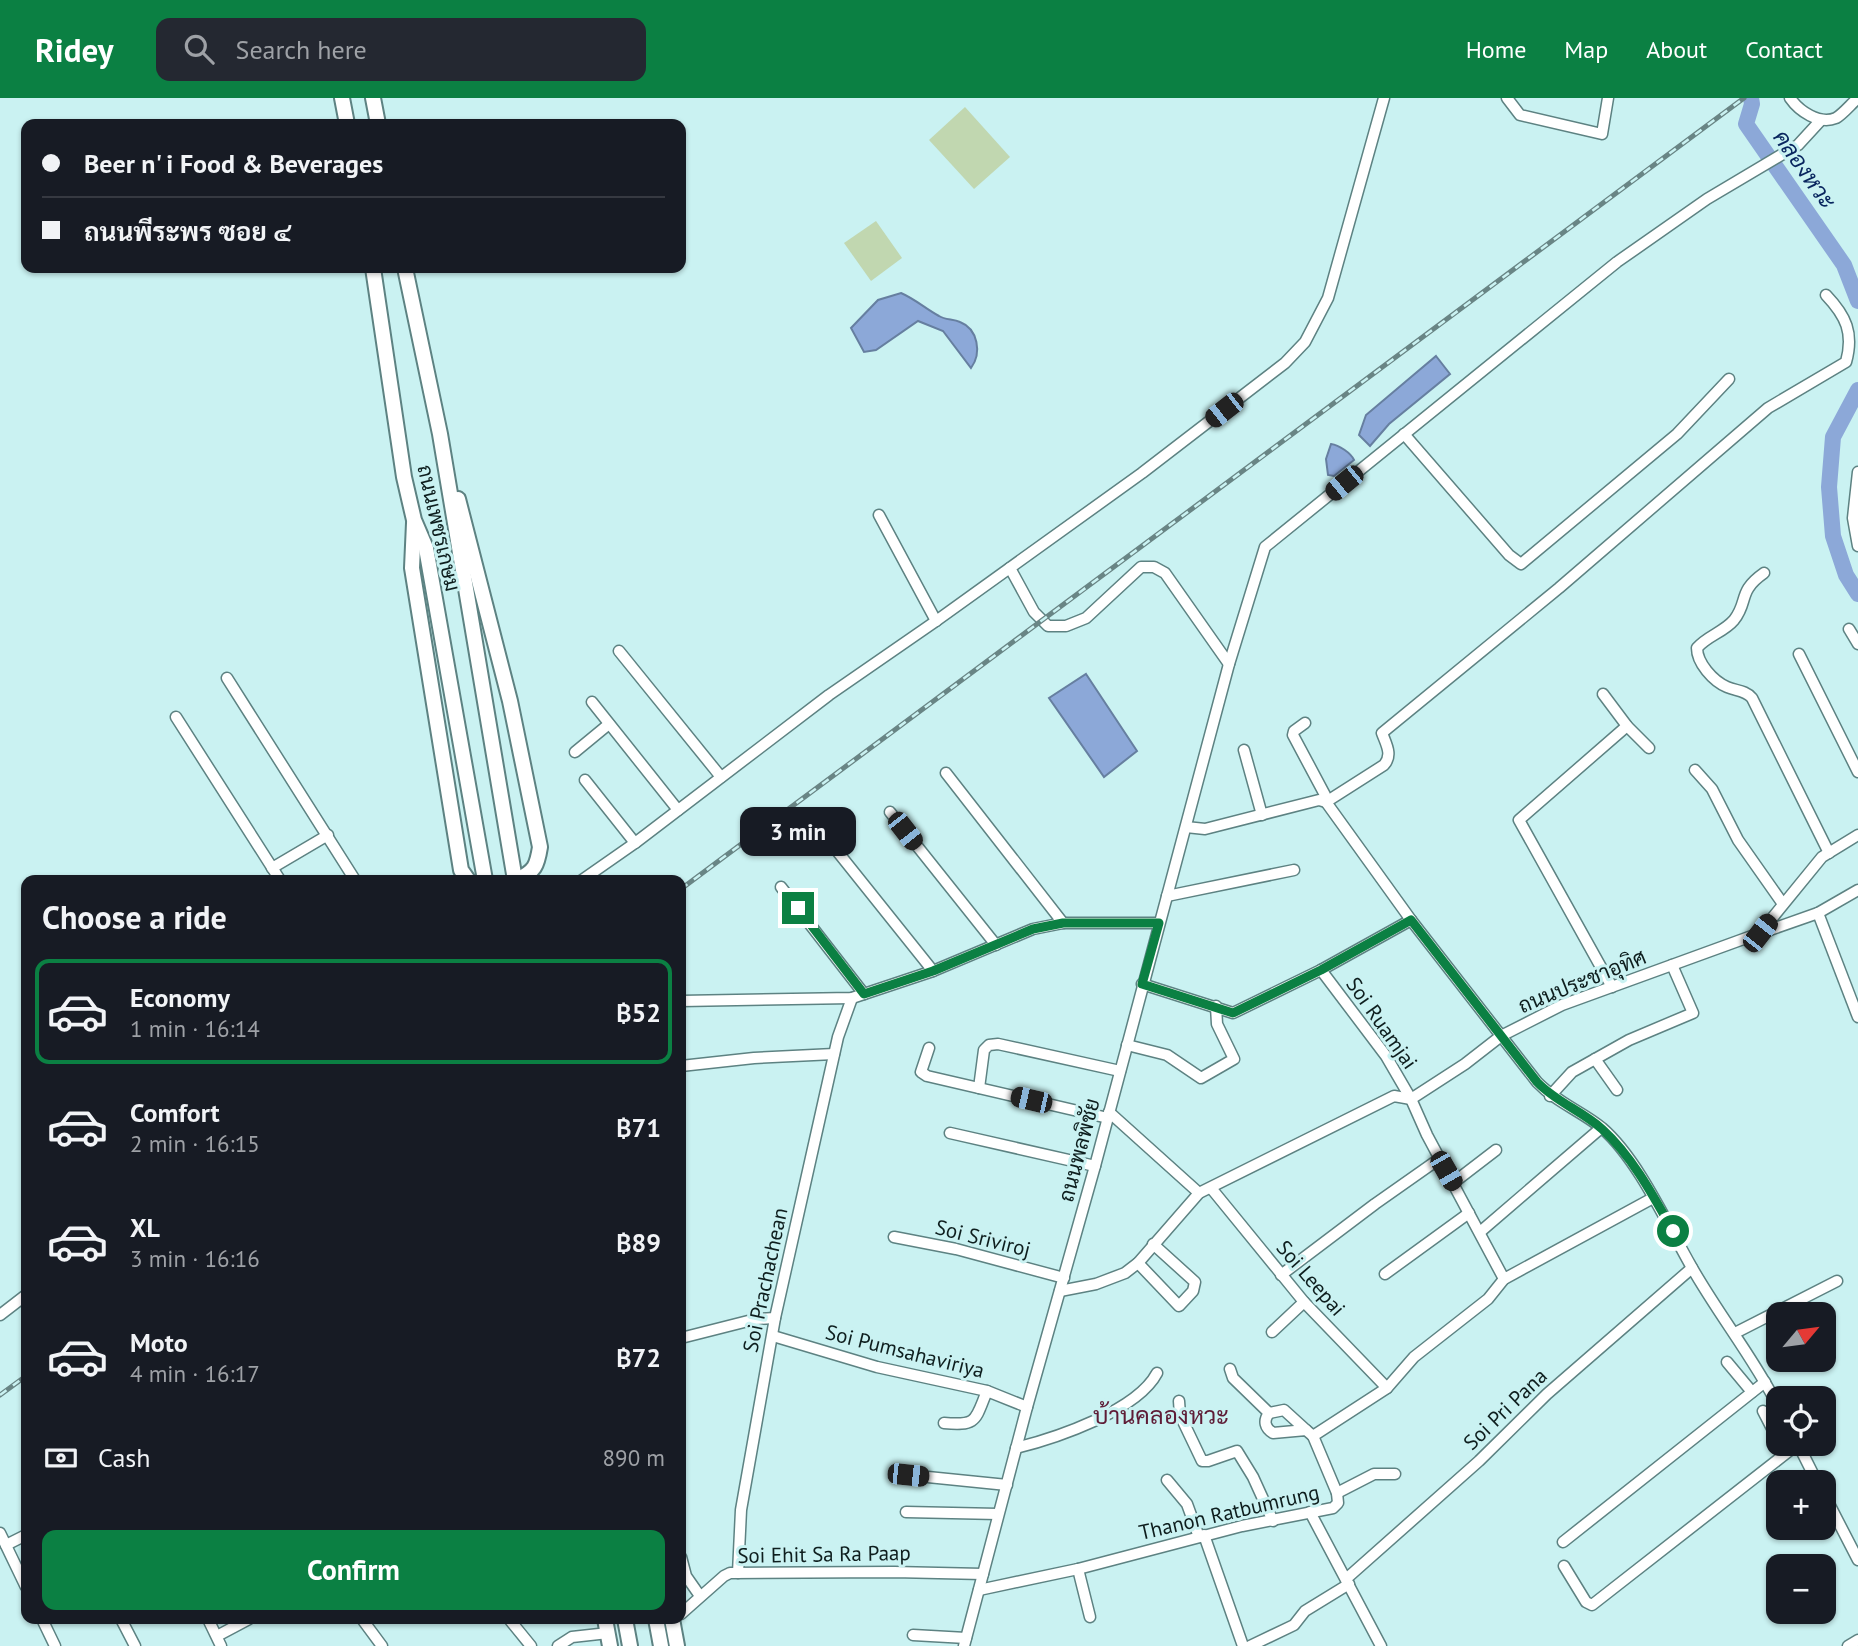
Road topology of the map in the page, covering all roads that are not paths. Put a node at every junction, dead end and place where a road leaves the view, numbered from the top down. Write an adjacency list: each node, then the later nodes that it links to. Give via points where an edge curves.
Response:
1 (342, 98): 8 (highway)
2 (373, 98): 9 (highway)
3 (1384, 98): 22 (street, via 1328,298 1305,342 1285,363 1164,456)
4 (1507, 98): 5 (street, via 1520,115 1602,134)
5 (1608, 98)
6 (1790, 98): 10 (street, via 1809,116)
7 (1858, 98): 10 (street, ถนนพลพิชัย, via 1835,118)
8 (346, 119)
9 (377, 119)
10 (1821, 120): 16 (street, ถนนพลพิชัย, via 1798,145 1707,199 1617,262)
11 (374, 273): 20 (highway, ถนนเพชรเกษม)
12 (406, 273): 15 (highway, ถนนเพชรเกษม)
13 (1826, 295): 45 (street, via 1842,311 1851,346 1846,362 1768,408 1382,733 1388,761)
14 (1728, 379): 16 (street, via 1677,434 1521,564)
15 (440, 434): 61 (highway, ถนนเพชรเกษม); 62 (highway, via 504,676 540,847 537,866)
16 (1404, 434): 29 (street, ถนนพลพิชัย, via 1265,547)
17 (1858, 472): 18 (street)
18 (1856, 498): 21 (street, via 1853,518)
19 (878, 515): 24 (street)
20 (414, 520): 59 (highway, via 412,568); 60 (highway, ถนนเพชรเกษม, via 426,548)
21 (1858, 546)
22 (1010, 568): 24 (street); 29 (street, via 1034,612 1048,626 1066,626 1086,618 1141,567 1154,567 1165,573)
23 (1764, 573): 54 (street, via 1748,586 1736,618 1703,641 1697,654 1718,683 1752,698)
24 (936, 621): 43 (street)
25 (1849, 629): 26 (street)
26 (1858, 645)
27 (620, 651): 43 (street)
28 (1799, 654): 41 (street)
29 (1228, 664): 49 (street, ถนนพลพิชัย)
30 (227, 678): 50 (street)
31 (1603, 694): 36 (street)
32 (592, 702): 35 (street)
33 (176, 717): 55 (street)
34 (1305, 723): 45 (street, via 1293,735)
35 (609, 724): 39 (street); 46 (street)
36 (1627, 726): 37 (street); 78 (street, via 1519,820)
37 (1649, 748)
38 (1244, 750): 48 (street)
39 (575, 752)
40 (1695, 770): 67 (street, via 1712,789 1738,840)
41 (1858, 772)
42 (946, 773): 70 (street, via 968,795)
43 (722, 776): 46 (street)
44 (584, 780): 52 (street)
45 (1326, 802): 48 (street); 69 (street)
46 (678, 810): 52 (street)
47 (890, 812): 73 (street)
48 (1262, 815): 49 (street, via 1206,829)
49 (1186, 827): 66 (street, ถนนพลพิชัย)
50 (328, 835): 55 (street); 58 (street)
51 (1858, 835): 54 (street)
52 (635, 843): 63 (street)
53 (836, 851): 76 (street)
54 (1829, 853): 67 (street)
55 (272, 868): 57 (street)
56 (1294, 870): 66 (street)
57 (277, 875)
58 (352, 875)
59 (464, 875)
60 (484, 875)
61 (515, 875)
62 (527, 875)
63 (589, 875)
64 (781, 887): 79 (street)
65 (1858, 890): 68 (street, ถนนประชาอุทิศ)
66 (1167, 897): 71 (street, ถนนพลพิชัย)
67 (1783, 904): 72 (street)
68 (1818, 913): 72 (street, ถนนประชาอุทิศ); 83 (street)
69 (1411, 920): 75 (street); 84 (street)
70 (1063, 923): 71 (street); 73 (street, via 1033,929)
71 (1159, 923): 77 (street, ถนนพลพิชัย)
72 (1760, 933): 74 (street, ถนนประชาอุทิศ)
73 (996, 945): 76 (street)
74 (1672, 965): 78 (street, ถนนประชาอุทิศ); 88 (street, via 1693,1013)
75 (1321, 970): 82 (street, via 1233,1013); 94 (street, Soi Ruamjai, via 1386,1056)
76 (933, 971): 79 (street)
77 (1142, 984): 82 (street); 85 (street, ถนนพลพิชัย)
78 (1612, 986): 84 (street, ถนนประชาอุทิศ)
79 (864, 994): 80 (street)
80 (852, 998): 81 (street); 87 (street, Soi Prachachean)
81 (686, 1001)
82 (1216, 1006): 85 (street, via 1217,1024 1234,1059 1201,1078 1167,1055)
83 (1857, 1011)
84 (1501, 1036): 93 (street); 94 (street, ถนนประชาอุทิศ)
85 (1127, 1045): 90 (street, ถนนพลพิชัย)
86 (929, 1048): 91 (street, via 923,1074)
87 (834, 1054): 89 (street); 120 (street, Soi Prachachean)
88 (1595, 1059): 92 (street); 93 (street, via 1572,1072)
89 (686, 1065)
90 (1120, 1071): 91 (street, via 989,1045 984,1049); 95 (street, ถนนพลพิชัย)
91 (979, 1088): 95 (street)
92 (1616, 1090)
93 (1550, 1096): 96 (street)
94 (1411, 1099): 99 (street, Soi Ruamjai); 102 (street, ถนนประชาอุทิศ, via 1394,1096)
95 (1109, 1115): 100 (street, ถนนพลพิชัย); 103 (street)
96 (1601, 1128): 104 (street); 106 (street)
97 (950, 1133): 100 (street)
98 (1496, 1150): 101 (street)
99 (1439, 1159): 101 (street, Soi Ruamjai); 112 (street)
100 (1095, 1166): 113 (street, ถนนพลพิชัย)
101 (1454, 1183): 105 (street, Soi Ruamjai)
102 (1212, 1188): 103 (street, ถนนประชาอุทิศ); 112 (street, Soi Leepai)
103 (1199, 1193): 108 (street, ถนนประชาอุทิศ)
104 (1653, 1198): 110 (street); 114 (street)
105 (1469, 1213): 106 (street, Soi Ruamjai); 111 (street)
106 (1480, 1232): 114 (street, Soi Ruamjai)
107 (894, 1237): 113 (street, Soi Sriviroj)
108 (1153, 1244): 109 (street, ถนนประชาอุทิศ); 109 (street, via 1195,1282 1193,1291 1179,1307)
109 (1138, 1263): 116 (street, ถนนประชาอุทิศ, via 1096,1284)
110 (1692, 1268): 122 (street); 164 (street, Soi Pri Pana, via 1547,1394)
111 (1385, 1274)
112 (1281, 1275): 118 (street, Soi Leepai)
113 (1064, 1278): 116 (street, ถนนพลพิชัย)
114 (1504, 1279): 130 (street, via 1488,1298 1414,1357)
115 (1837, 1281): 122 (street)
116 (1060, 1291): 134 (street, ถนนพลพิชัย)
117 (21, 1299): 119 (street)
118 (1304, 1302): 121 (street); 130 (street, Soi Leepai)
119 (0, 1315)
120 (775, 1318): 123 (street, Soi Prachachean); 124 (street)
121 (1272, 1332)
122 (1735, 1333): 128 (street)
123 (773, 1336): 131 (street, Soi Pumsahaviriya, via 877,1367); 160 (street, Soi Prachachean, via 741,1510)
124 (686, 1337)
125 (1727, 1362): 132 (street)
126 (1230, 1369): 136 (street, via 1233,1378)
127 (1157, 1373): 140 (street, via 1142,1392 1075,1431)
128 (1765, 1382): 129 (street); 132 (street)
129 (1767, 1386)
130 (1387, 1388): 139 (street)
131 (987, 1391): 134 (street, Soi Pumsahaviriya); 138 (street, via 971,1422)
132 (1752, 1392): 155 (street)
133 (1179, 1401): 151 (street, via 1180,1415 1202,1461 1237,1451)
134 (1027, 1407): 140 (street, ถนนพลพิชัย)
135 (1763, 1411): 137 (street)
136 (1269, 1413): 139 (street, via 1283,1410); 139 (street, via 1265,1425 1273,1433)
137 (1766, 1417)
138 (944, 1423)
139 (1310, 1433): 146 (street, Thanon Ratbumrung)
140 (1016, 1448): 145 (street, ถนนพลพิชัย)
141 (1769, 1456): 158 (street, via 1592,1605)
142 (1395, 1474): 146 (street, via 1374,1474)
143 (908, 1475): 145 (street)
144 (1167, 1480): 153 (street, via 1187,1503)
145 (1007, 1485): 149 (street, ถนนพลพิชัย)
146 (1337, 1493): 148 (street, Thanon Ratbumrung, via 1338,1503 1333,1507)
147 (906, 1512): 149 (street)
148 (1310, 1512): 151 (street, Thanon Ratbumrung); 164 (street)
149 (998, 1514): 161 (street, ถนนพลพิชัย)
150 (1836, 1517): 157 (street)
151 (1273, 1521): 153 (street, Thanon Ratbumrung)
152 (0, 1533): 156 (street)
153 (1202, 1536): 159 (street, Thanon Ratbumrung); 193 (street)
154 (21, 1538): 156 (street)
155 (1563, 1542)
156 (6, 1545): 162 (street)
157 (1858, 1560)
158 (1564, 1566)
159 (1078, 1569): 165 (street, Thanon Ratbumrung); 168 (street)
160 (738, 1573): 161 (street, Soi Ehit Sa Ra Paap); 166 (street, Soi Ehit Sa Ra Paap, via 724,1576)
161 (983, 1574): 165 (street, ถนนพลพิชัย)
162 (21, 1576)
163 (686, 1576): 166 (street)
164 (1347, 1582): 184 (street); 194 (street, Soi Pri Pana, via 1305,1611 1294,1625)
165 (979, 1590): 183 (street, ถนนพลพิชัย)
166 (700, 1596): 167 (street, Soi Ehit Sa Ra Paap)
167 (686, 1608)
168 (1090, 1617)
169 (44, 1624): 185 (street)
170 (124, 1624): 186 (street)
171 (210, 1624): 181 (street)
172 (242, 1624): 181 (street)
173 (366, 1624): 187 (street)
174 (513, 1624): 188 (street)
175 (626, 1624): 190 (highway)
176 (657, 1624): 191 (highway)
177 (675, 1624): 192 (highway)
178 (608, 1633): 182 (street)
179 (913, 1635): 183 (street)
180 (1858, 1640): 195 (street)
181 (219, 1641)
182 (586, 1641): 189 (street, via 572,1637)
183 (965, 1642)
184 (1377, 1645)
185 (55, 1646)
186 (135, 1646)
187 (382, 1646)
188 (531, 1646)
189 (558, 1646)
190 (630, 1646)
191 (661, 1646)
192 (677, 1646)
193 (1243, 1646)
194 (1250, 1646)
195 (1848, 1646)

